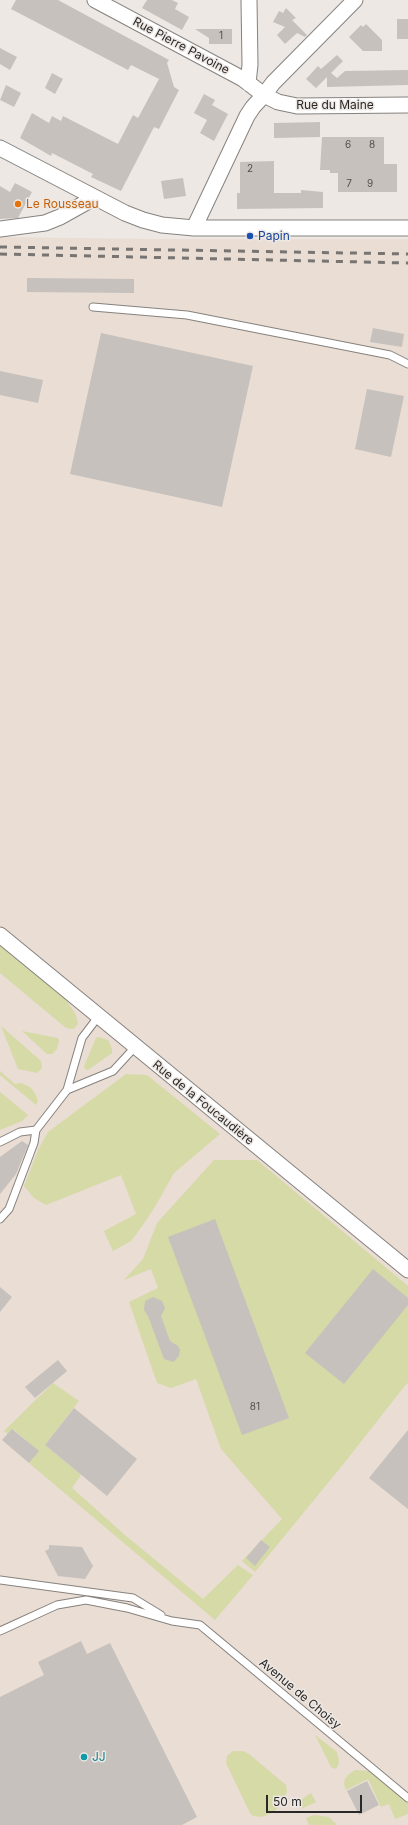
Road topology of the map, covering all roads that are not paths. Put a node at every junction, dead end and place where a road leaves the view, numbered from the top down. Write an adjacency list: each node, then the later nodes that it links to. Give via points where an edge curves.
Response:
1 (95, 0): 4 (street, Rue Pierre Pavoine)
2 (249, 0): 4 (street)
3 (355, 0): 5 (street, via 273,83)
4 (248, 83): 5 (street, Rue Pierre Pavoine)
5 (264, 96): 6 (street, Rue du Maine, via 297,106); 9 (street, via 247,116)
6 (408, 105)
7 (0, 148): 8 (street)
8 (94, 198): 9 (street, via 143,220); 11 (street, via 60,217 45,222)
9 (194, 228): 10 (street)
10 (408, 228)
11 (0, 229)
12 (93, 307): 13 (lane, via 187,315 390,355)
13 (408, 364)
14 (0, 935): 15 (street, Rue de la Foucaudière)
15 (98, 1016): 16 (street, Rue de la Foucaudière); 17 (lane, via 82,1038)
16 (135, 1047): 17 (lane, via 113,1071); 21 (street, Rue de la Foucaudière)
17 (67, 1090): 18 (lane)
18 (36, 1130): 19 (lane, via 20,1132); 20 (lane, via 34,1143 9,1209)
19 (0, 1142)
20 (1, 1216)
21 (408, 1270)
22 (0, 1580): 23 (lane, via 133,1598)
23 (172, 1621): 24 (lane, via 86,1600 57,1605); 25 (lane, Avenue de Choisy, via 200,1625)
24 (0, 1631)
25 (408, 1798)

